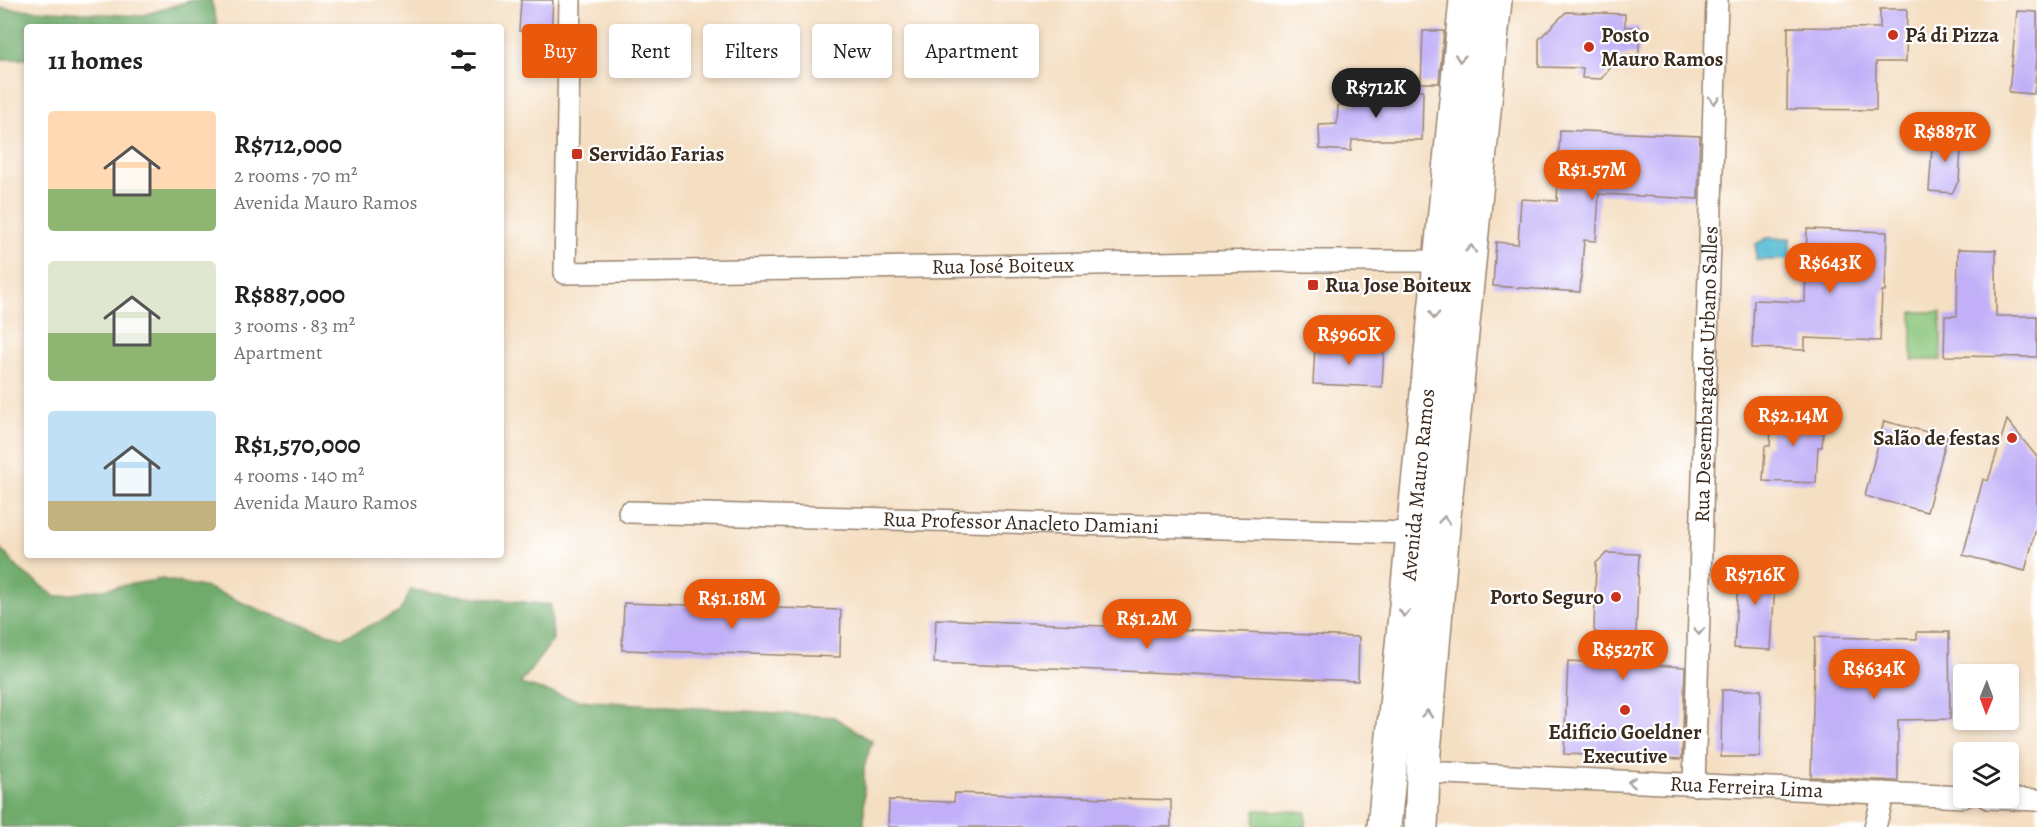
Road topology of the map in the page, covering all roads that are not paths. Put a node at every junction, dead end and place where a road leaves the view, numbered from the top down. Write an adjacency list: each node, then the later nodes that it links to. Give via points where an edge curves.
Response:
1 (570, 0): 5 (street, Rua José Boiteux, via 565,273)
2 (1466, 0): 5 (main road, Avenida Mauro Ramos, one-way to 5)
3 (1495, 0): 9 (main road, Avenida Mauro Ramos, one-way to 3, via 1444,514)
4 (1717, 0): 10 (street, Rua Desembargador Urbano Salles, one-way to 10)
5 (1440, 261): 7 (main road, Avenida Mauro Ramos, one-way to 7)
6 (629, 512): 7 (street, Rua Professor Anacleto Damiani)
7 (1412, 532): 8 (main road, Avenida Mauro Ramos, one-way to 8)
8 (1388, 771): 9 (main road); 15 (main road, Avenida Mauro Ramos)
9 (1423, 772): 10 (street, Rua Ferreira Lima, one-way to 9); 16 (main road, Avenida Mauro Ramos)
10 (1694, 784): 11 (street, Rua Ferreira Lima)
11 (1884, 793): 12 (street, Rua Ferreira Lima); 17 (street)
12 (1953, 796)
13 (2019, 799): 14 (street)
14 (2037, 800)
15 (1384, 827)
16 (1421, 827)
17 (1875, 827)

